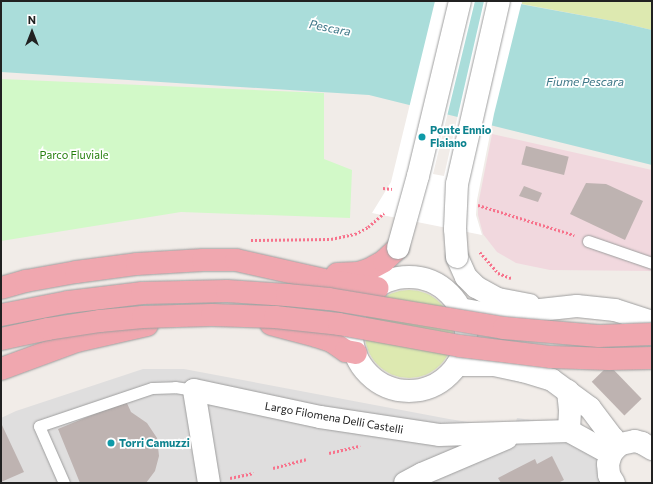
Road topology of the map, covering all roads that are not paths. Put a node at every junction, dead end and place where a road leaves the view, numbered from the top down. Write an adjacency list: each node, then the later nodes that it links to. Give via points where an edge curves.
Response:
1 (460, 1): 4 (street, bridge)
2 (499, 1): 5 (street, bridge, via 457,184)
3 (588, 241): 6 (lane)
4 (398, 248): 7 (highway, via 384,262 358,273); 8 (street)
5 (457, 257): 10 (street); 11 (street, via 471,282 490,295 518,304)
6 (652, 263)
7 (283, 270): 8 (highway, via 329,281); 9 (highway, via 236,260 137,264 76,272)
8 (382, 285): 10 (street, via 403,278 425,280 446,291); 16 (street, via 365,299 354,320 353,337)
9 (1, 288)
10 (458, 306): 11 (street, via 495,315); 18 (street, via 466,327 466,337 462,356)
11 (560, 307): 13 (street, via 615,310)
12 (1, 315): 14 (highway, bridge, via 68,302 142,293 226,292 329,299 504,328 599,336)
13 (652, 322)
14 (652, 334)
15 (1, 339): 17 (highway, bridge, via 48,329 142,317 247,316 339,324 460,346 551,357)
16 (356, 353): 18 (street, via 363,367 374,378 387,387 403,390 419,390 434,385 447,377); 19 (highway, via 346,351 316,336 258,322 213,319 172,321 126,328 77,341)
17 (652, 358)
18 (457, 365): 21 (street, via 494,365 524,371 552,380)
19 (1, 369)
20 (194, 390): 22 (street, Largo Filomena Delli Castelli, via 320,417 427,434); 25 (street); 27 (lane, via 176,387 152,388 39,426)
21 (568, 392): 22 (street); 24 (street, via 590,408 602,422 613,438)
22 (570, 432): 24 (street, Largo Filomena Delli Castelli); 28 (street, via 505,438)
23 (651, 447): 24 (street, via 635,441 621,444)
24 (614, 451): 26 (street, via 608,470)
25 (218, 481)
26 (612, 482)
27 (64, 483)
28 (406, 483)

